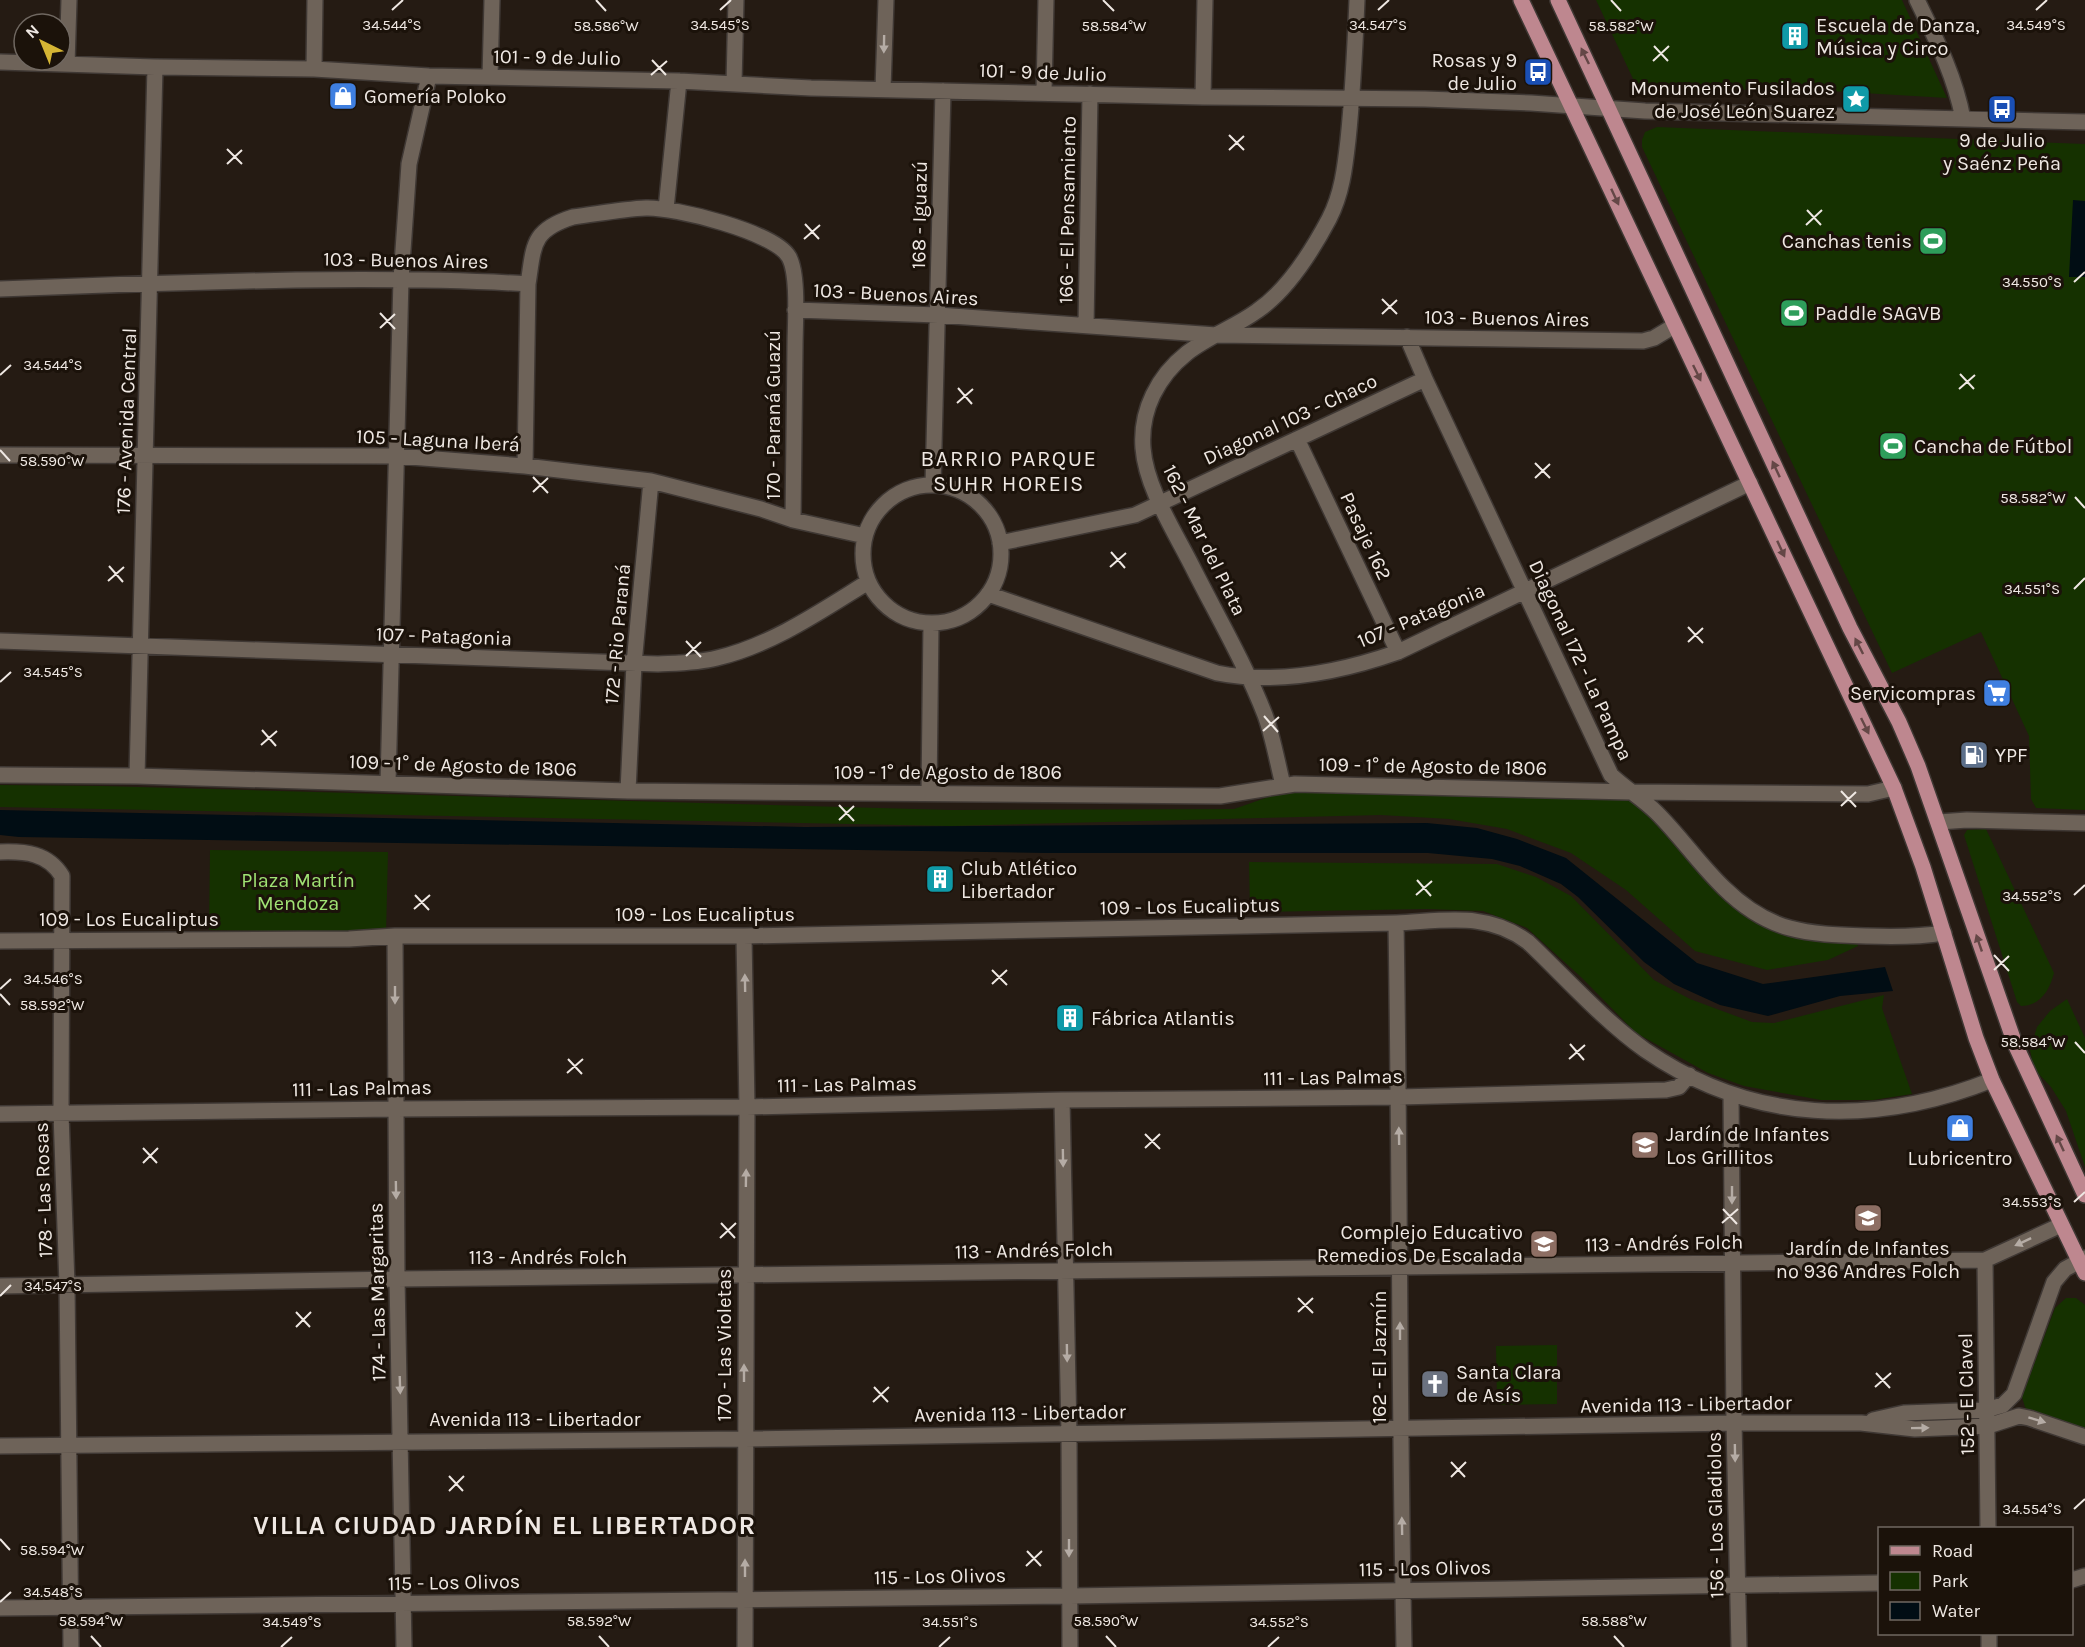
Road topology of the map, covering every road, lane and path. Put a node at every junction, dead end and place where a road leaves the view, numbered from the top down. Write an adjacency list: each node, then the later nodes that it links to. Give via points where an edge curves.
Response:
1 (315, 0): 13 (street)
2 (492, 0): 15 (street)
3 (736, 0): 17 (street)
4 (885, 0): 18 (street, one-way to 18)
5 (1046, 0): 20 (street)
6 (1205, 0): 22 (street)
7 (1357, 0): 23 (street, 162 - Mar del Plata)
8 (1521, 0): 24 (main road)
9 (1558, 0): 25 (main road, one-way to 9)
10 (1917, 0): 26 (street, via 1944,55)
11 (72, 64): 12 (street, 101 - 9 de Julio)
12 (155, 67): 13 (street, 101 - 9 de Julio); 30 (street, 176 - Avenida Central)
13 (314, 69): 14 (street, 101 - 9 de Julio)
14 (429, 76): 15 (street, 101 - 9 de Julio); 29 (street, via 409,164)
15 (490, 77): 16 (street, 101 - 9 de Julio)
16 (679, 81): 17 (street, 101 - 9 de Julio); 28 (street)
17 (734, 84): 18 (street, 101 - 9 de Julio)
18 (884, 89): 19 (street, 101 - 9 de Julio)
19 (943, 91): 20 (street, 101 - 9 de Julio); 34 (street, 168 - Iguazú)
20 (1044, 92): 21 (street, 101 - 9 de Julio)
21 (1089, 94): 22 (street, 101 - 9 de Julio); 35 (street, 166 - El Pensamiento)
22 (1203, 97): 23 (street, 101 - 9 de Julio)
23 (1353, 98): 24 (street, 101 - 9 de Julio); 37 (street, 162 - Mar del Plata, via 1339,196 1316,242 1273,298)
24 (1572, 106): 25 (street, 101 - 9 de Julio); 36 (main road, one-way to 36)
25 (1610, 109): 26 (street, 101 - 9 de Julio); 70 (main road, one-way to 25, via 1899,722 1850,628)
26 (1963, 119): 27 (street, 101 - 9 de Julio)
27 (2085, 122)
28 (666, 209): 31 (street, 103 - Buenos Aires, via 629,210 562,221 534,244); 33 (street, 103 - Buenos Aires, via 754,234 783,250 794,274)
29 (401, 279): 30 (street, 103 - Buenos Aires); 31 (street, 103 - Buenos Aires); 42 (street)
30 (151, 282): 32 (street, 103 - Buenos Aires); 43 (street, 176 - Avenida Central)
31 (528, 284): 44 (street)
32 (0, 290)
33 (795, 310): 34 (street, 103 - Buenos Aires); 49 (street, 170 - Paraná Guazú)
34 (938, 315): 35 (street, 103 - Buenos Aires); 47 (street, 168 - Iguazú)
35 (1086, 326): 37 (street, 103 - Buenos Aires)
36 (1674, 326): 38 (street, 103 - Buenos Aires, via 1643,341); 46 (main road, one-way to 46)
37 (1216, 335): 38 (street, 103 - Buenos Aires); 48 (street, 162 - Mar del Plata, via 1179,361 1148,405 1143,446 1148,474)
38 (1407, 337): 39 (street, Diagonal 172 - La Pampa)
39 (1425, 379): 40 (street, Diagonal 103 - Chaco); 53 (street, Diagonal 172 - La Pampa)
40 (1297, 439): 48 (street, Diagonal 103 - Chaco); 58 (street, Pasaje 162)
41 (0, 455): 43 (street, 105 - Laguna Iberá)
42 (397, 456): 43 (street, 105 - Laguna Iberá); 44 (street, 105 - Laguna Iberá); 59 (street)
43 (146, 457): 57 (street, 176 - Avenida Central)
44 (525, 466): 45 (street, 105 - Laguna Iberá)
45 (651, 481): 49 (street, 105 - Laguna Iberá); 60 (street, 172 - Rio Paraná)
46 (1750, 483): 53 (street, 107 - Patagonia); 66 (main road, one-way to 66)
47 (933, 485): 50 (street, via 915,487 891,499 872,519); 51 (street, via 969,496 984,509)
48 (1161, 504): 51 (street, Diagonal 103 - Chaco, via 1120,519); 61 (street, 162 - Mar del Plata)
49 (793, 520): 50 (street, 105 - Laguna Iberá)
50 (865, 536): 52 (street, via 863,552)
51 (1000, 543): 54 (street, via 999,570)
52 (868, 582): 55 (street, via 892,611); 60 (street, 107 - Patagonia, via 783,632 738,652 698,662)
53 (1526, 592): 58 (street, 107 - Patagonia); 68 (street, Diagonal 172 - La Pampa, via 1611,775)
54 (987, 594): 55 (street, via 961,616); 61 (street, 107 - Patagonia, via 1217,673)
55 (931, 623): 69 (street)
56 (0, 641): 57 (street, 107 - Patagonia)
57 (140, 646): 59 (street, 107 - Patagonia); 63 (street, 176 - Avenida Central)
58 (1398, 652): 61 (street, 107 - Patagonia, via 1349,668)
59 (393, 654): 60 (street, 107 - Patagonia); 64 (street)
60 (634, 664): 67 (street, 172 - Rio Paraná)
61 (1248, 678): 65 (street, 162 - Mar del Plata, via 1270,732)
62 (0, 775): 63 (street, 109 - 1° de Agosto de 1806)
63 (137, 776): 64 (street, 109 - 1° de Agosto de 1806)
64 (388, 783): 67 (street, 109 - 1° de Agosto de 1806)
65 (1283, 785): 68 (street, 109 - 1° de Agosto de 1806); 69 (street, 109 - 1° de Agosto de 1806, via 1220,796)
66 (1894, 788): 68 (street, 109 - 1° de Agosto de 1806, via 1868,794); 74 (main road)
67 (628, 790): 69 (street, 109 - 1° de Agosto de 1806)
68 (1631, 792): 74 (street, Diagonal 172 - La Pampa, via 1658,813 1723,888 1758,916 1817,934 1919,937)
69 (929, 794)
70 (1939, 822): 71 (street); 88 (main road, one-way to 70, via 2015,1044)
71 (2085, 824)
72 (0, 852): 77 (street, 178 - Las Rosas, via 28,852 57,867 62,876)
73 (1396, 923): 76 (street, 109 - Los Eucaliptus); 79 (street, 109 - Los Eucaliptus, via 1471,920 1506,928 1528,942 1622,1031); 82 (street, 162 - El Jazmín)
74 (1944, 933): 80 (main road)
75 (396, 936): 76 (street, 109 - Los Eucaliptus); 77 (street, 109 - Los Eucaliptus); 85 (street, 174 - Las Margaritas, one-way to 85)
76 (744, 936): 84 (street, 170 - Las Violetas, one-way to 76)
77 (62, 940): 78 (street, 109 - Los Eucaliptus); 86 (street, 178 - Las Rosas)
78 (0, 941)
79 (1689, 1075): 81 (street, 109 - Los Eucaliptus); 82 (street, 111 - Las Palmas, via 1678,1087 1666,1090)
80 (1992, 1080): 81 (street, 109 - Los Eucaliptus, via 1946,1097 1861,1112 1768,1104); 89 (main road)
81 (1731, 1095): 91 (street, 156 - Los Gladiolos, one-way to 91)
82 (1399, 1097): 83 (street, 111 - Las Palmas); 93 (street, 162 - El Jazmín, one-way to 82)
83 (1062, 1100): 84 (street, 111 - Las Palmas); 94 (street, one-way to 94)
84 (747, 1107): 85 (street, 111 - Las Palmas); 95 (street, 170 - Las Violetas, one-way to 84)
85 (395, 1109): 86 (street, 111 - Las Palmas); 96 (street, 174 - Las Margaritas, one-way to 96)
86 (61, 1113): 87 (street, 111 - Las Palmas); 97 (street, 178 - Las Rosas)
87 (0, 1114)
88 (2085, 1195)
89 (2061, 1225): 90 (street, 113 - Andrés Folch, one-way to 90); 92 (main road)
90 (1985, 1260): 91 (street, 113 - Andrés Folch); 99 (street, 152 - El Clavel)
91 (1733, 1263): 93 (street, 113 - Andrés Folch); 100 (street, 156 - Los Gladiolos)
92 (2083, 1264): 99 (street, Avenida 113 - Libertador, via 2065,1269 2054,1282 2014,1394 2003,1405)
93 (1400, 1267): 94 (street, 113 - Andrés Folch); 103 (street, 162 - El Jazmín, one-way to 93)
94 (1066, 1270): 95 (street, 113 - Andrés Folch); 104 (street, one-way to 104)
95 (745, 1276): 96 (street, 113 - Andrés Folch); 106 (street, 170 - Las Violetas, one-way to 95)
96 (397, 1279): 97 (street, 113 - Andrés Folch); 107 (street, 174 - Las Margaritas, one-way to 107)
97 (67, 1285): 98 (street, 113 - Andrés Folch); 109 (street, 178 - Las Rosas)
98 (0, 1286)
99 (1986, 1410): 101 (street, Avenida 113 - Libertador, via 1904,1413); 102 (street, 152 - El Clavel)
100 (1734, 1423): 101 (street, Avenida 113 - Libertador); 103 (street, Avenida 113 - Libertador); 112 (street, 156 - Los Gladiolos, one-way to 112)
101 (1862, 1423): 102 (street, Avenida 113 - Libertador, one-way to 102, via 1905,1429)
102 (1988, 1426): 105 (street, Avenida 113 - Libertador, one-way to 105, via 2012,1418 2029,1418); 110 (street, 152 - El Clavel)
103 (1400, 1430): 104 (street, Avenida 113 - Libertador); 113 (street, 162 - El Jazmín, one-way to 103)
104 (1069, 1433): 106 (street, Avenida 113 - Libertador); 114 (street, one-way to 114)
105 (2085, 1437)
106 (744, 1439): 107 (street, Avenida 113 - Libertador); 115 (street, 170 - Las Violetas, one-way to 106)
107 (401, 1441): 109 (street, Avenida 113 - Libertador); 116 (street, 174 - Las Margaritas)
108 (0, 1446): 109 (street, Avenida 113 - Libertador)
109 (69, 1446): 118 (street, 178 - Las Rosas)
110 (1988, 1527)
111 (1878, 1583): 112 (street, 115 - Los Olivos)
112 (1738, 1586): 113 (street, 115 - Los Olivos); 124 (street, 156 - Los Gladiolos)
113 (1403, 1589): 114 (street, 115 - Los Olivos); 123 (street, 162 - El Jazmín)
114 (1070, 1596): 115 (street, 115 - Los Olivos); 122 (street)
115 (745, 1599): 116 (street, 115 - Los Olivos); 121 (street, 170 - Las Violetas)
116 (403, 1604): 118 (street, 115 - Los Olivos); 120 (street, 174 - Las Margaritas)
117 (0, 1608): 118 (street, 115 - Los Olivos)
118 (70, 1608): 119 (street, 178 - Las Rosas)
119 (71, 1647)
120 (404, 1647)
121 (745, 1647)
122 (1070, 1647)
123 (1404, 1647)
124 (1739, 1647)

